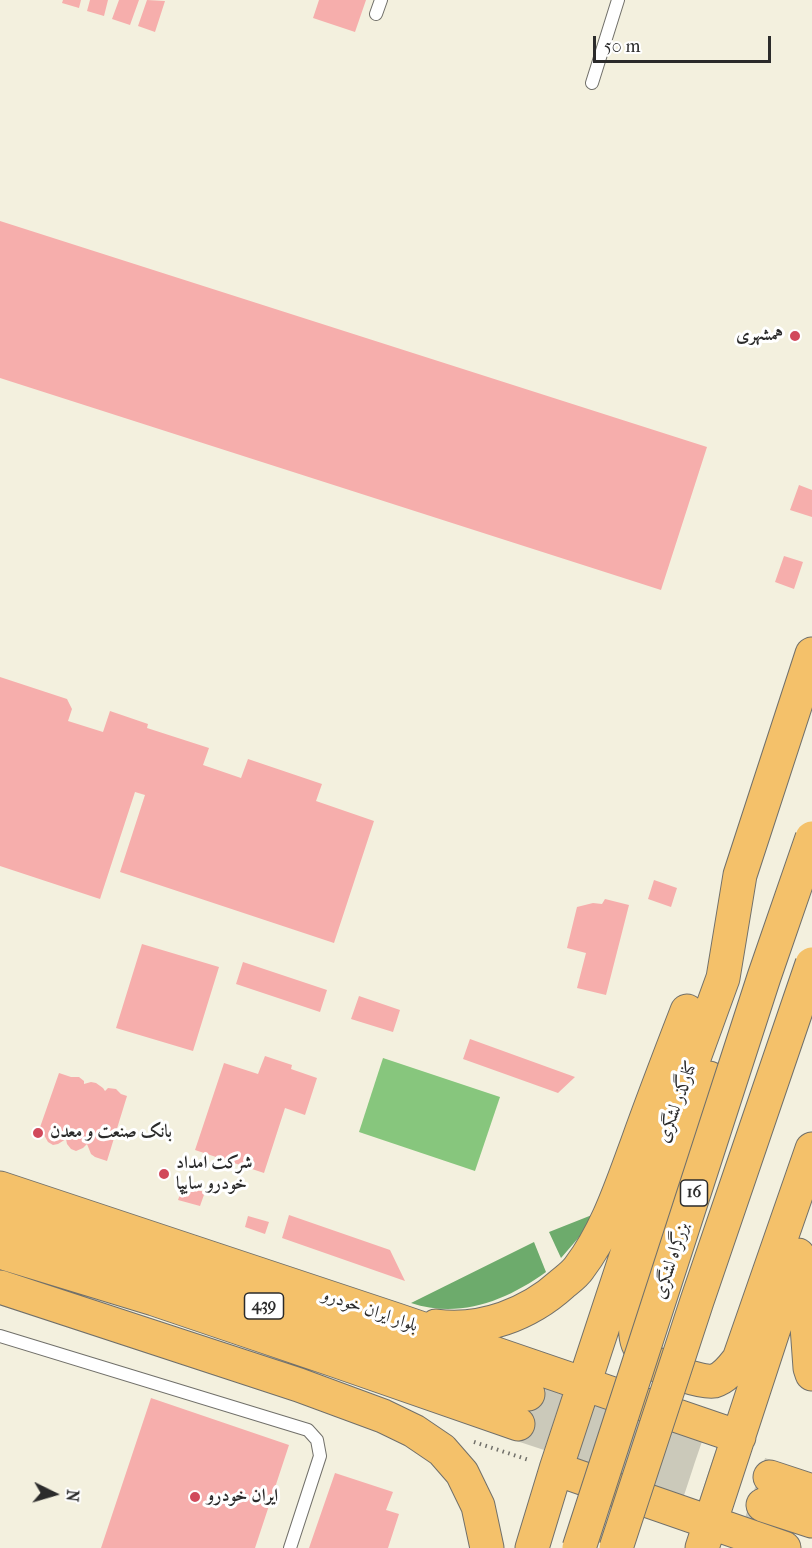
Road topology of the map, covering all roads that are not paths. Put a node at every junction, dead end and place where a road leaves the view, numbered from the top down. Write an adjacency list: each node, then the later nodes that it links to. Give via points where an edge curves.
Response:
1 (381, 0): 3 (lane)
2 (618, 0): 4 (lane)
3 (376, 14)
4 (592, 83)
5 (812, 654): 7 (main road, کنارگذر لشگری)
6 (812, 838): 30 (main road, بزرگراه لشگری / 16, bridge)
7 (740, 875): 9 (main road, کنارگذر لشگری); 17 (main road, via 615,1204 578,1270 551,1294 496,1321 440,1327)
8 (812, 964): 31 (main road, بزرگراه لشگری / 16, bridge)
9 (723, 978): 10 (main road, via 710,1074 636,1314 639,1347 651,1361 695,1379 714,1381 729,1373 739,1359); 20 (main road, کنارگذر لشگری, via 666,1135)
10 (812, 1149)
11 (0, 1188): 17 (main road, بلوار ایران خودرو / 439)
12 (812, 1214): 21 (main road)
13 (0, 1219): 14 (main road, بلوار ایران خودرو / 439, via 523,1409 334,1360)
14 (0, 1252)
15 (812, 1282): 19 (main road, via 807,1326)
16 (0, 1287): 27 (main road, via 299,1385 414,1431 442,1450 462,1473 478,1506)
17 (397, 1320): 20 (main road, بلوار ایران خودرو / 439)
18 (0, 1336): 26 (lane, via 308,1430 317,1440 320,1456)
19 (812, 1374)
20 (584, 1384): 21 (main road, بلوار ایران خودرو / 439); 22 (main road, کنارگذر لشگری)
21 (739, 1437): 25 (main road)
22 (556, 1469): 25 (main road); 28 (main road, کنارگذر لشگری)
23 (812, 1491): 24 (main road, via 767,1491)
24 (812, 1521)
25 (706, 1535): 33 (main road)
26 (291, 1548)
27 (487, 1548)
28 (532, 1548)
29 (565, 1548): 32 (main road, via 590,1540)
30 (579, 1548)
31 (616, 1548)
32 (627, 1548)
33 (784, 1548)

